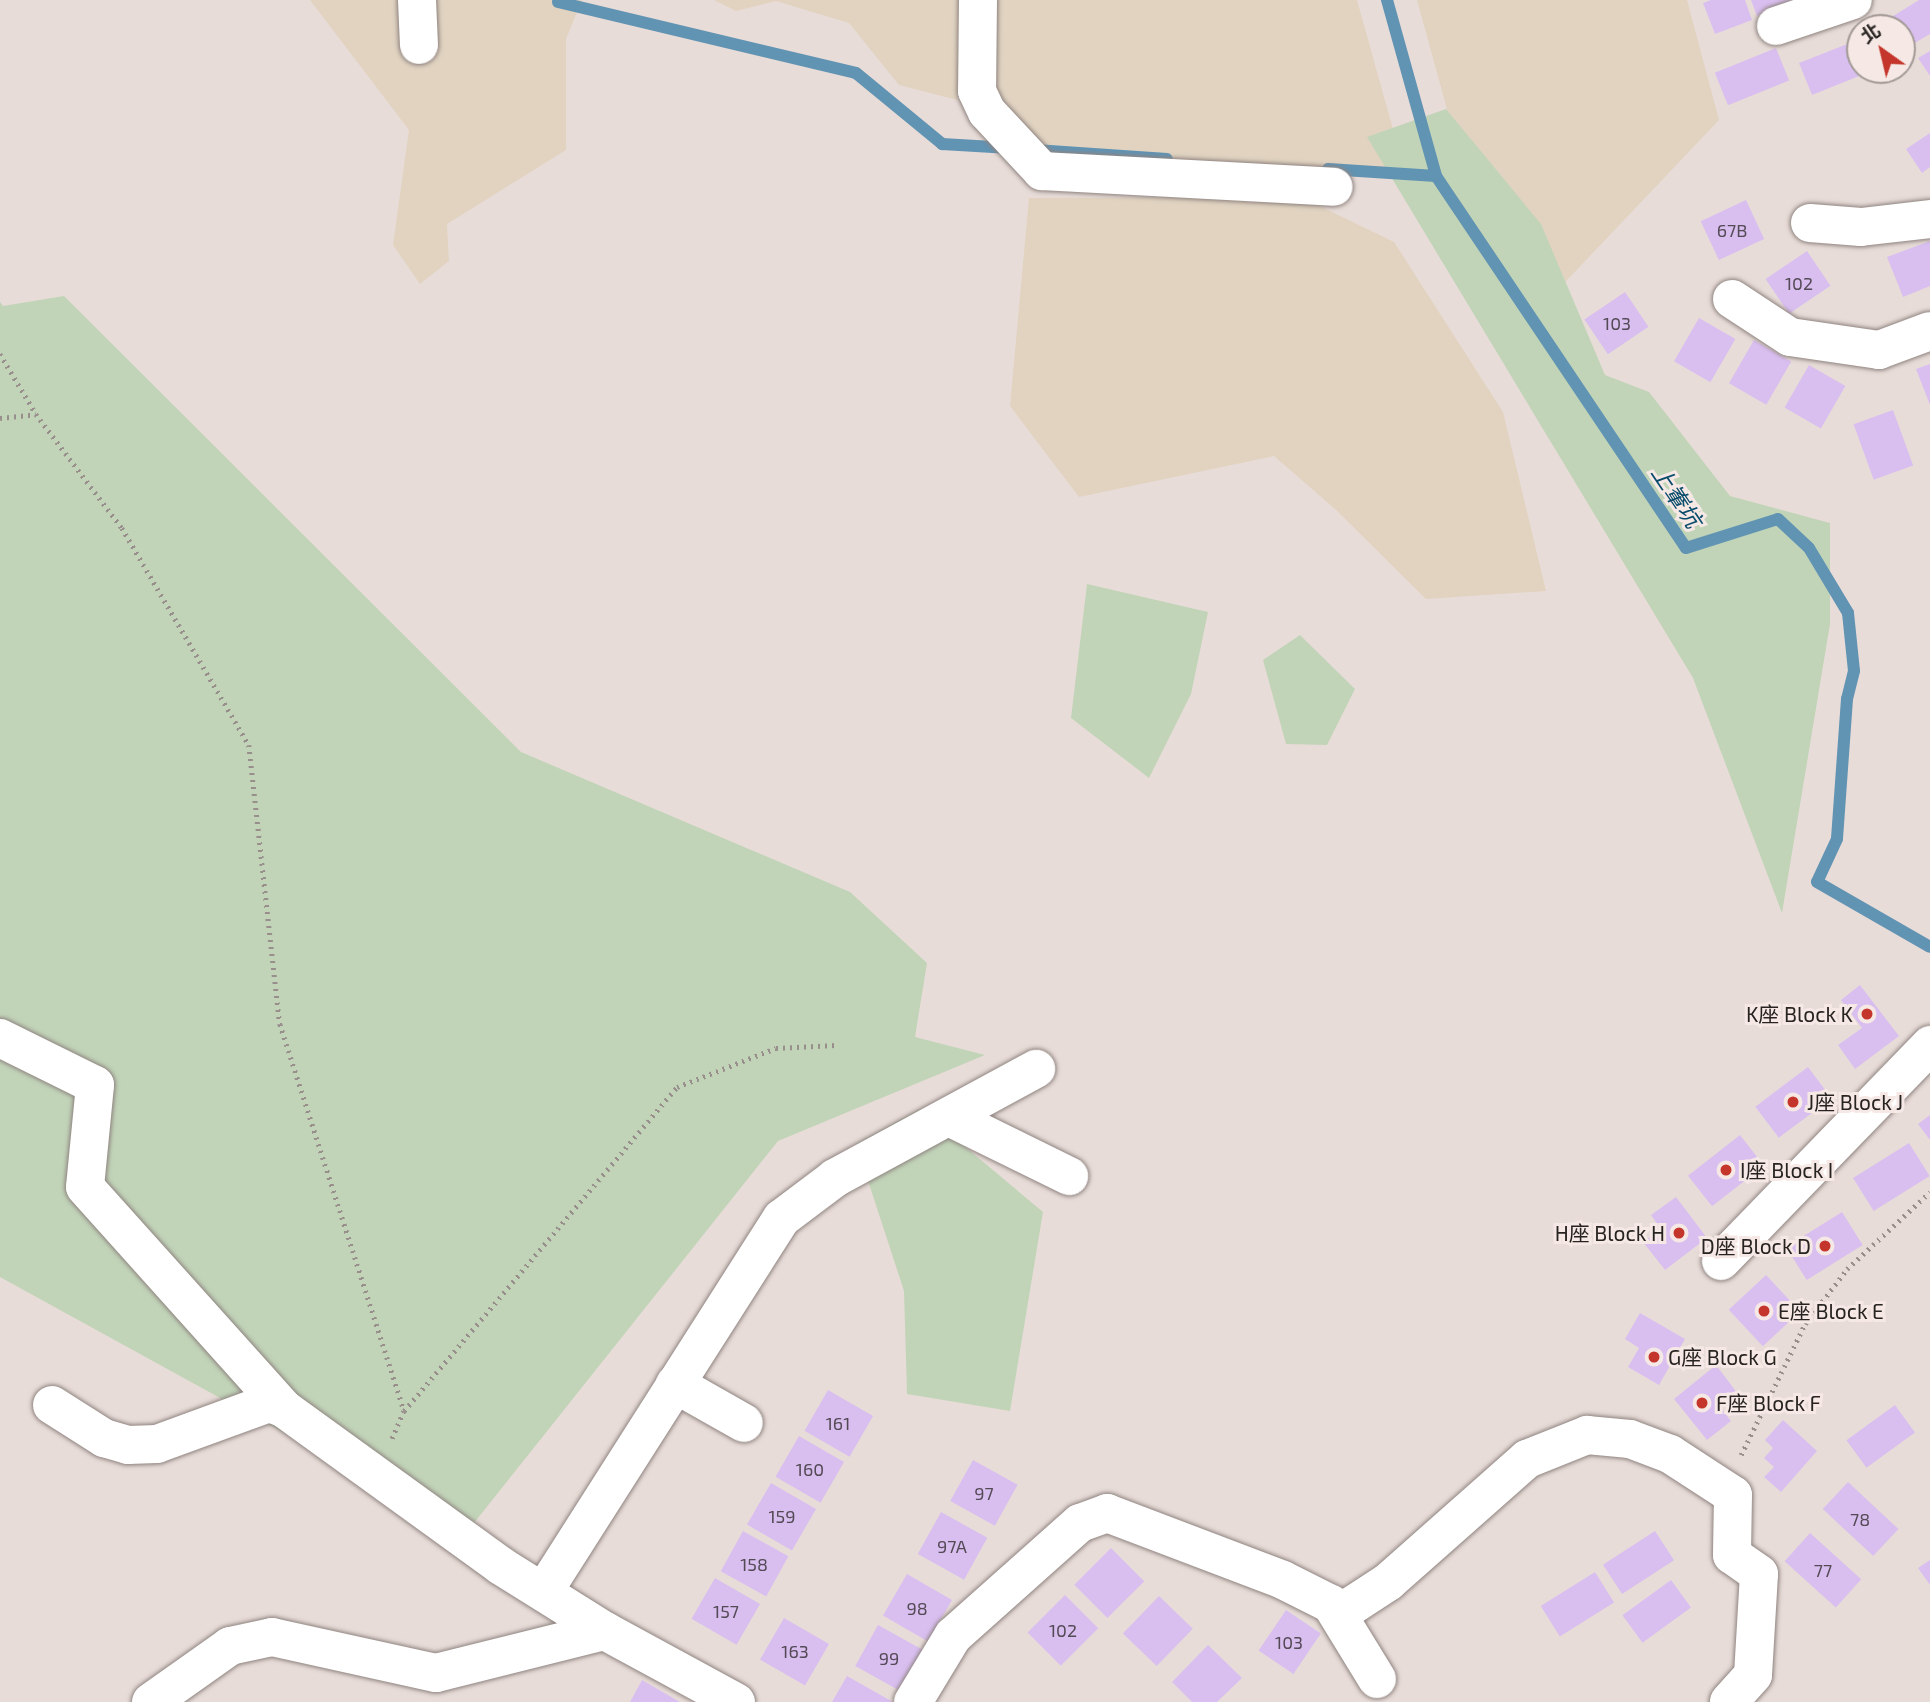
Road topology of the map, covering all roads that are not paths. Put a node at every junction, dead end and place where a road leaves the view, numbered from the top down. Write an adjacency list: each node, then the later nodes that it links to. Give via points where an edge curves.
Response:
1 (417, 0): 5 (street)
2 (978, 0): 6 (street, via 977,91 987,112 1042,171)
3 (1853, 0): 4 (street)
4 (1776, 26)
5 (419, 44)
6 (1334, 187)
7 (1930, 219): 8 (street, via 1861,227)
8 (1810, 223)
9 (1732, 299): 10 (street, via 1790,337 1879,350)
10 (1930, 331)
11 (0, 1038): 19 (street, via 95,1085 85,1188)
12 (1930, 1045): 16 (street)
13 (1036, 1069): 14 (street)
14 (949, 1117): 15 (street); 17 (street, via 808,1194 782,1218)
15 (1069, 1176)
16 (1721, 1261)
17 (675, 1384): 20 (street); 21 (street)
18 (52, 1405): 19 (street, via 104,1438 128,1445 158,1444 269,1403)
19 (283, 1408): 21 (street, via 500,1566)
20 (744, 1423)
21 (544, 1591): 23 (street)
22 (1339, 1614): 24 (street); 27 (street, via 1322,1599 1283,1580 1107,1513 1080,1523 953,1636); 28 (street, via 1388,1582 1527,1459 1587,1435 1630,1438 1670,1454 1733,1495 1732,1555 1759,1574 1754,1675)
23 (605, 1631): 25 (street, via 436,1673 272,1637 230,1646); 26 (street)
24 (1377, 1679)
25 (150, 1702)
26 (736, 1702)
27 (913, 1702)
28 (1730, 1702)

